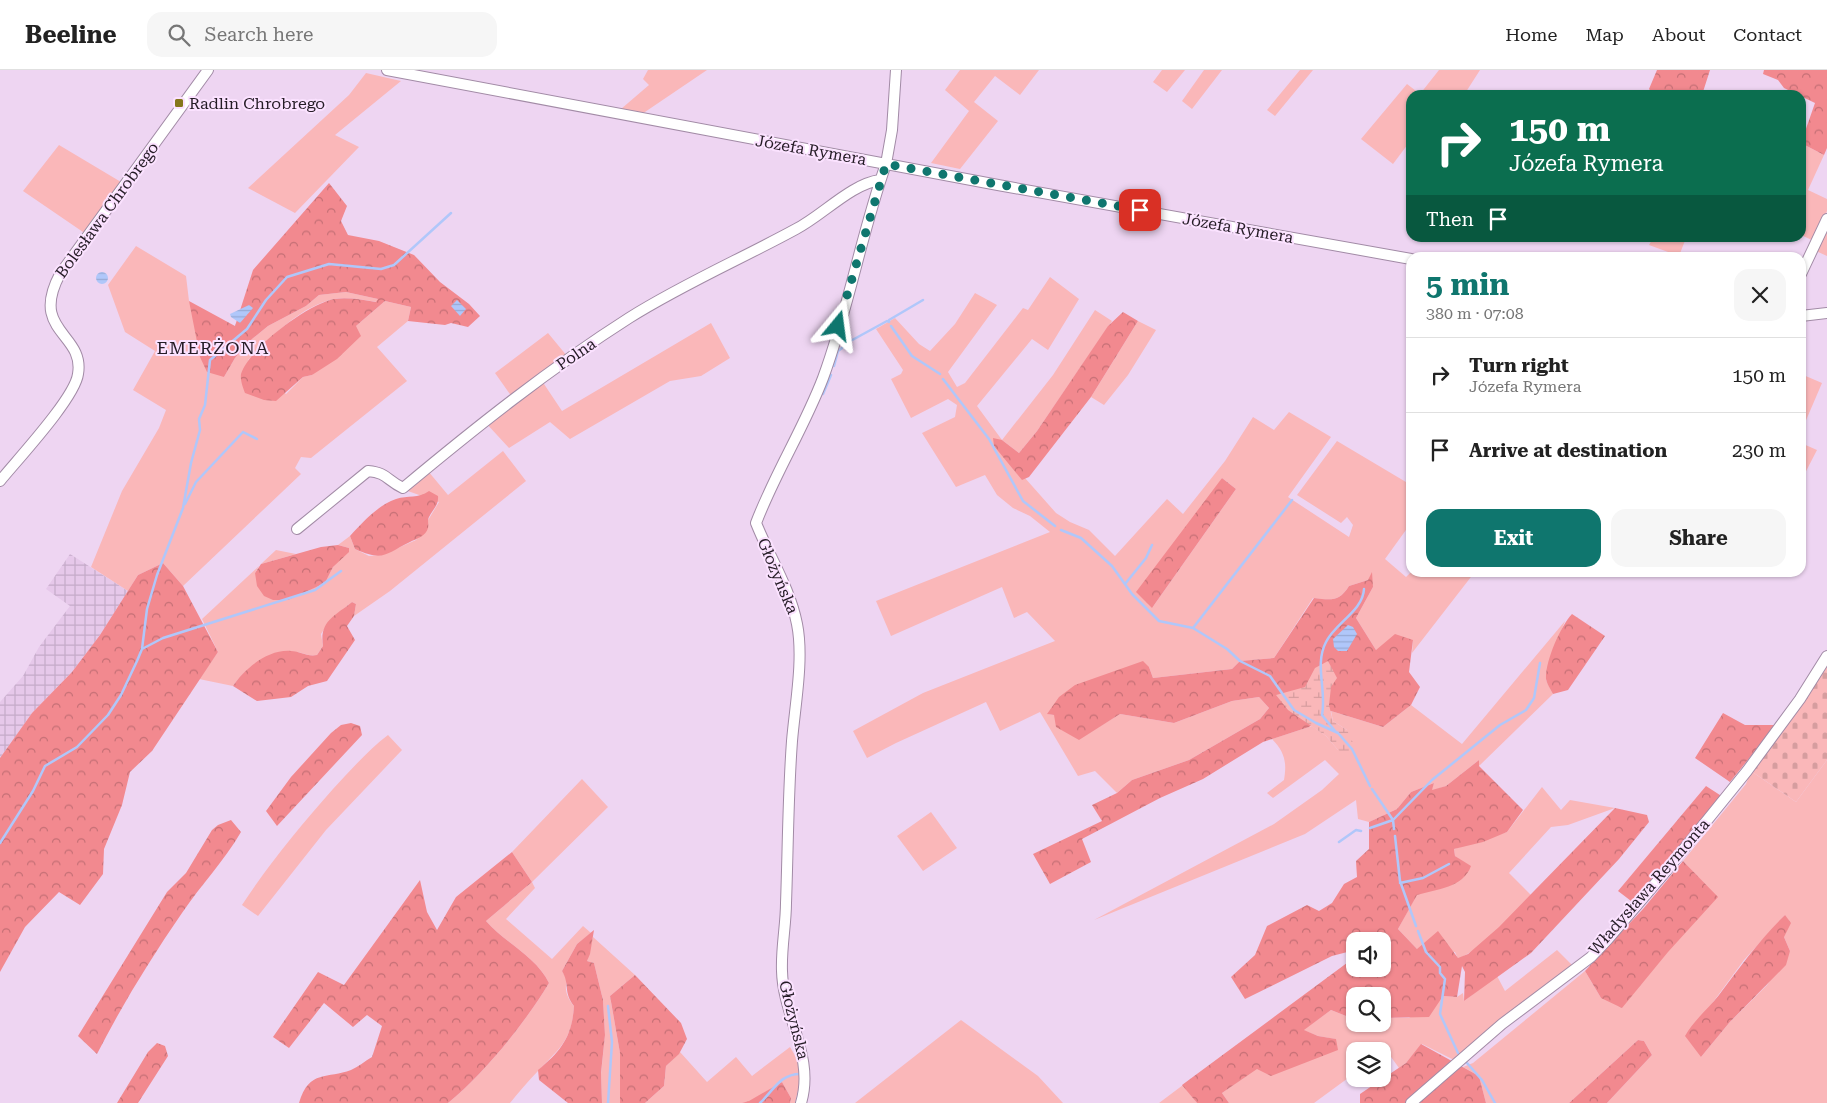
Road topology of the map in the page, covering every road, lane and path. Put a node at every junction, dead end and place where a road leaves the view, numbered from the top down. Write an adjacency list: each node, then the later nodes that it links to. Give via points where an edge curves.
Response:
1 (208, 70): 11 (street, Bolesława Chrobrego, via 51,289 51,316 72,348 79,374 67,398)
2 (387, 70): 4 (street, Józefa Rymera)
3 (896, 70): 4 (street, Głożyńska)
4 (886, 164): 5 (street, Głożyńska); 7 (street, Józefa Rymera)
5 (880, 180): 12 (street, Polna, via 866,182 796,229 629,318 538,379 403,488 392,484 382,472 368,471); 14 (street, Głożyńska, via 824,376 808,416 769,488 756,523 787,590 797,624 799,659 788,799 782,970 806,1068)
6 (1827, 219): 8 (street)
7 (1406, 258)
8 (1806, 263)
9 (1827, 313): 10 (street)
10 (1806, 315)
11 (0, 481)
12 (298, 529)
13 (1827, 656): 15 (street, Władysława Reymonta, via 1747,771 1608,939 1591,957 1502,1024)
14 (801, 1103)
15 (1412, 1103)

